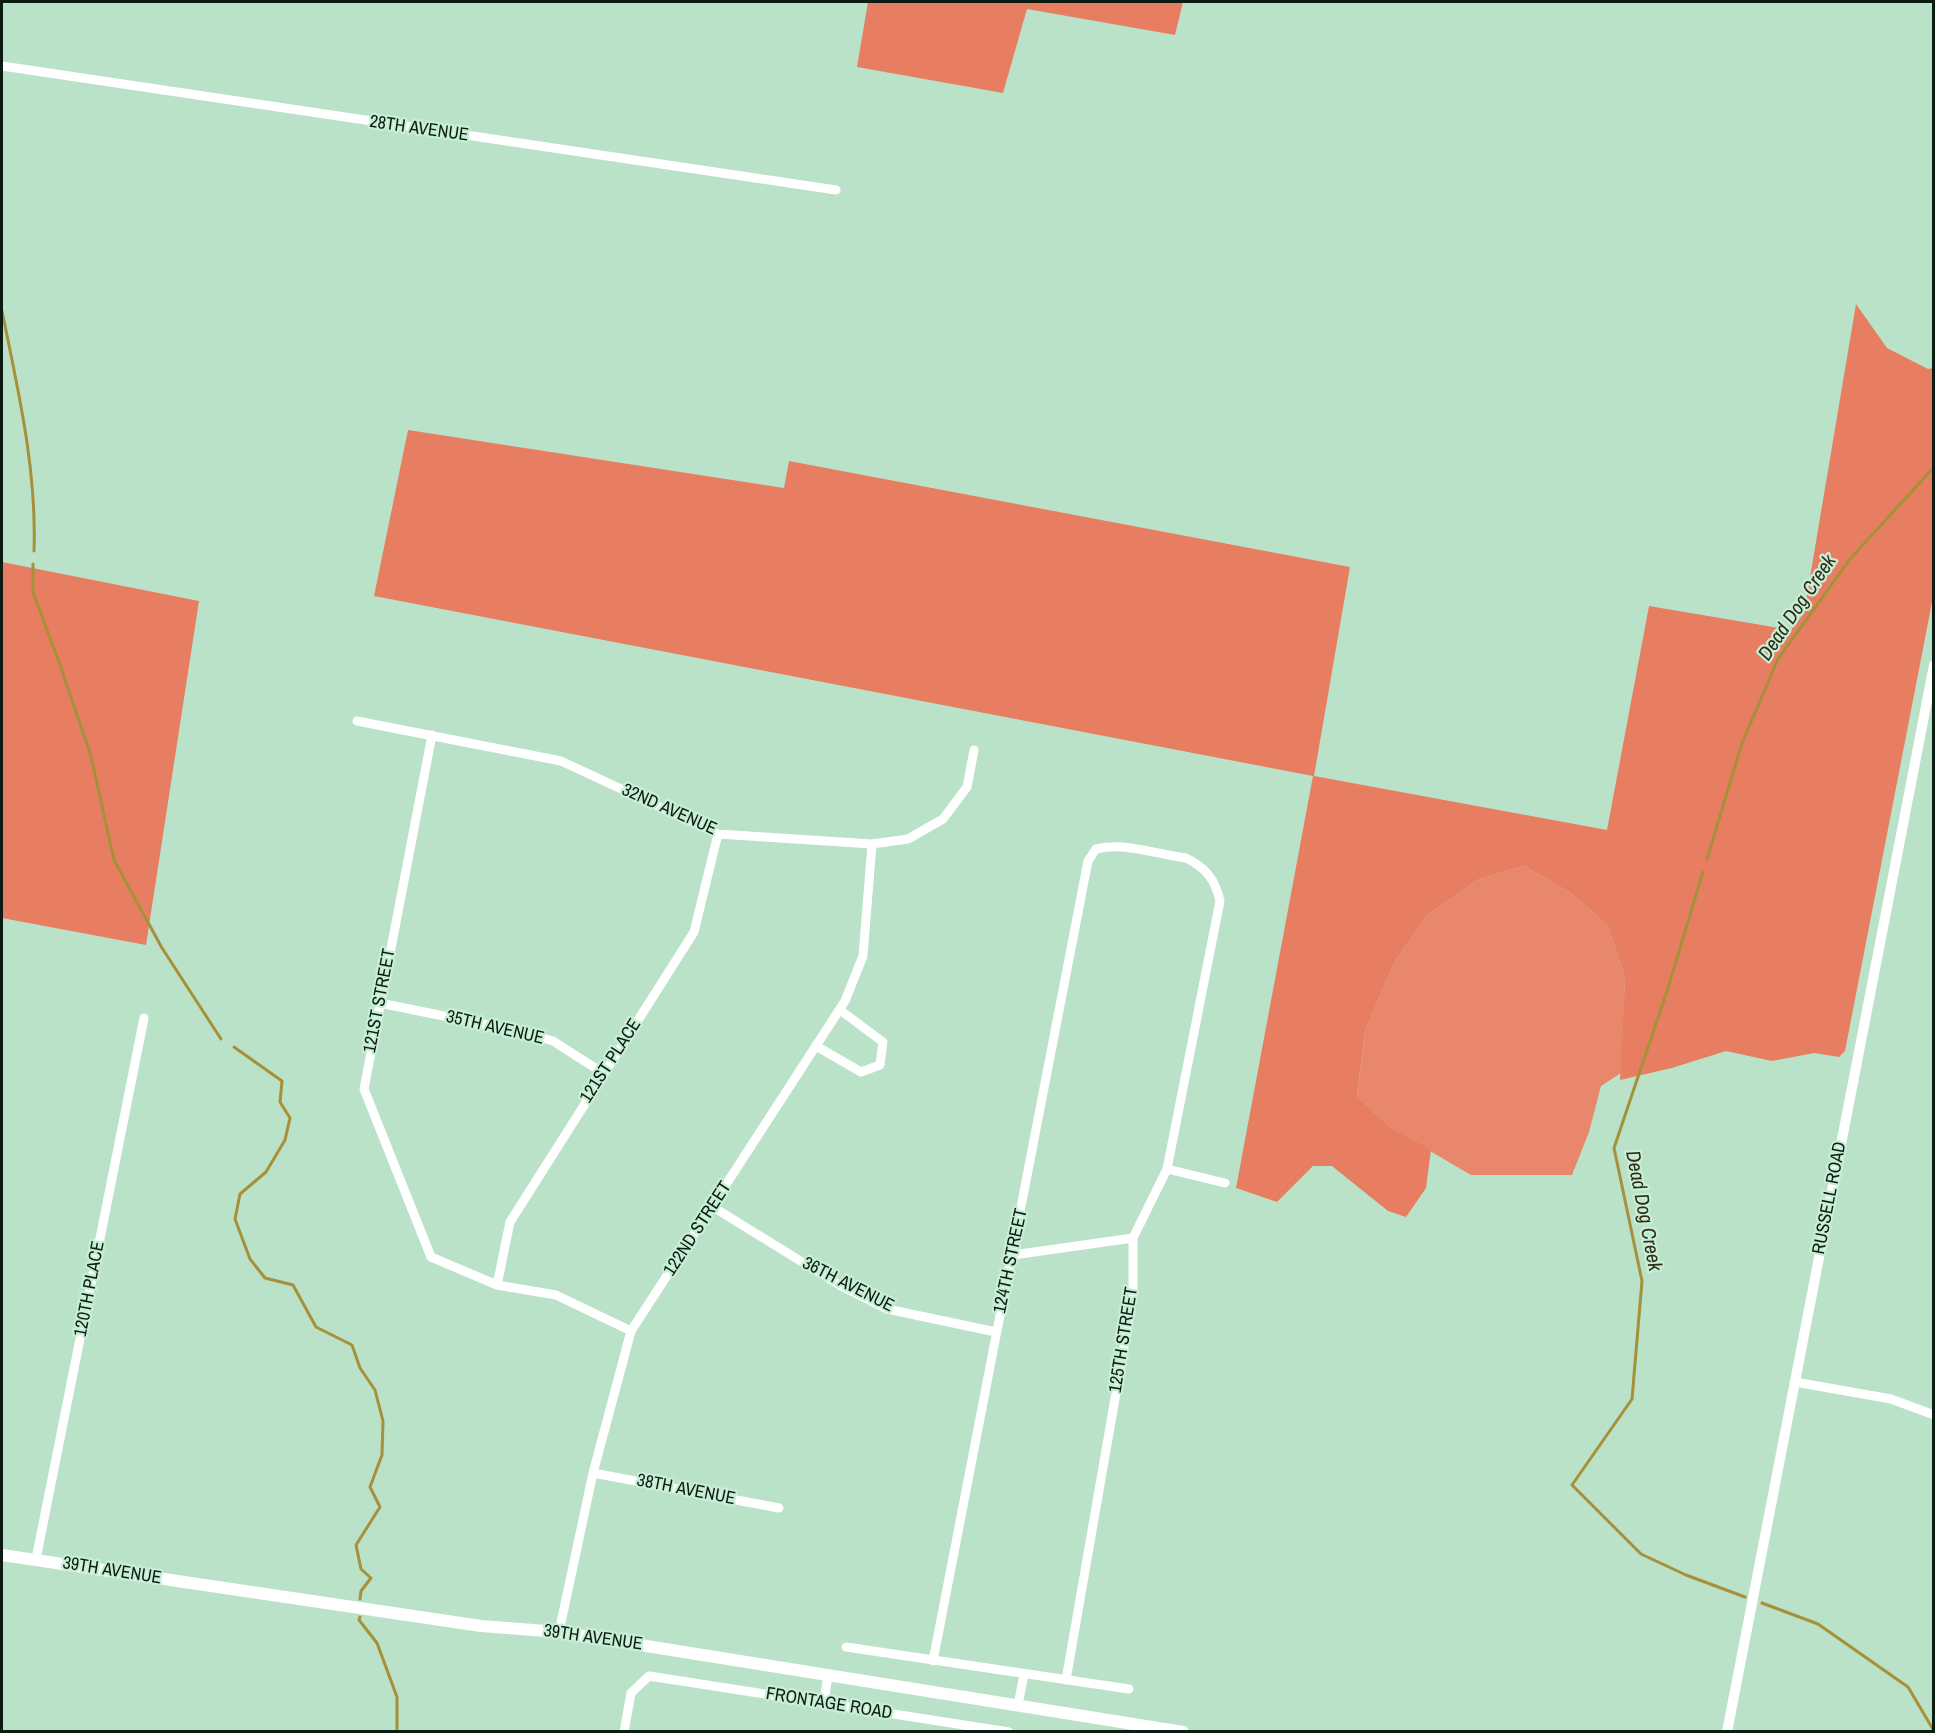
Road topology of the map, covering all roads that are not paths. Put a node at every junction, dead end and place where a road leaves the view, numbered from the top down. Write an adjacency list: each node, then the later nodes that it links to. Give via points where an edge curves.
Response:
1 (2, 66): 2 (street, 28TH AVENUE)
2 (836, 190)
3 (1934, 665): 23 (street, RUSSELL ROAD)
4 (357, 721): 5 (street, 32ND AVENUE)
5 (432, 735): 7 (street, 32ND AVENUE, via 561,761); 10 (street, 121ST STREET)
6 (974, 750): 8 (street, 32ND AVENUE, via 968,787 943,819 908,839)
7 (718, 834): 8 (street, 32ND AVENUE); 14 (street, 121ST PLACE, via 694,932)
8 (872, 844): 11 (street, 122ND STREET, via 863,956)
9 (1088, 861): 15 (street, 125TH STREET, via 1096,849 1112,845 1186,858 1216,884 1220,901); 19 (street, 124TH STREET)
10 (380, 1003): 14 (street, 35TH AVENUE, via 553,1041); 20 (street, 121ST STREET, via 364,1089 431,1257)
11 (840, 1010): 13 (street, 122ND STREET); 13 (street, via 883,1042 880,1065 861,1072)
12 (144, 1018): 28 (street, 120TH PLACE)
13 (816, 1046): 17 (street, 122ND STREET)
14 (603, 1073): 20 (street, 121ST PLACE, via 510,1222)
15 (1167, 1169): 16 (street); 18 (street, 125TH STREET)
16 (1225, 1183)
17 (713, 1207): 21 (street, 122ND STREET); 22 (street, 36TH AVENUE, via 841,1286 887,1309)
18 (1134, 1238): 19 (street); 34 (street, 125TH STREET, via 1133,1295)
19 (1013, 1255): 22 (street, 124TH STREET)
20 (497, 1285): 21 (street, via 556,1295)
21 (631, 1330): 25 (street, 122ND STREET)
22 (996, 1332): 31 (street, 124TH STREET)
23 (1795, 1382): 24 (street, via 1891,1400); 41 (street, RUSSELL ROAD)
24 (1934, 1415)
25 (593, 1473): 26 (street, 38TH AVENUE); 29 (street, 122ND STREET)
26 (779, 1508)
27 (2, 1555): 28 (main road, 39TH AVENUE)
28 (36, 1559): 29 (main road, 39TH AVENUE, via 481,1626)
29 (559, 1632): 33 (main road, 39TH AVENUE)
30 (846, 1647): 31 (street)
31 (933, 1661): 32 (street)
32 (1024, 1674): 34 (street); 37 (street)
33 (828, 1675): 36 (street); 37 (main road, 39TH AVENUE)
34 (1066, 1680): 35 (street)
35 (1129, 1689)
36 (824, 1703): 38 (street, FRONTAGE ROAD, via 649,1676 631,1693); 39 (street, FRONTAGE ROAD)
37 (1018, 1706): 40 (main road, 39TH AVENUE)
38 (624, 1731)
39 (1009, 1731)
40 (1183, 1731)
41 (1727, 1731)

